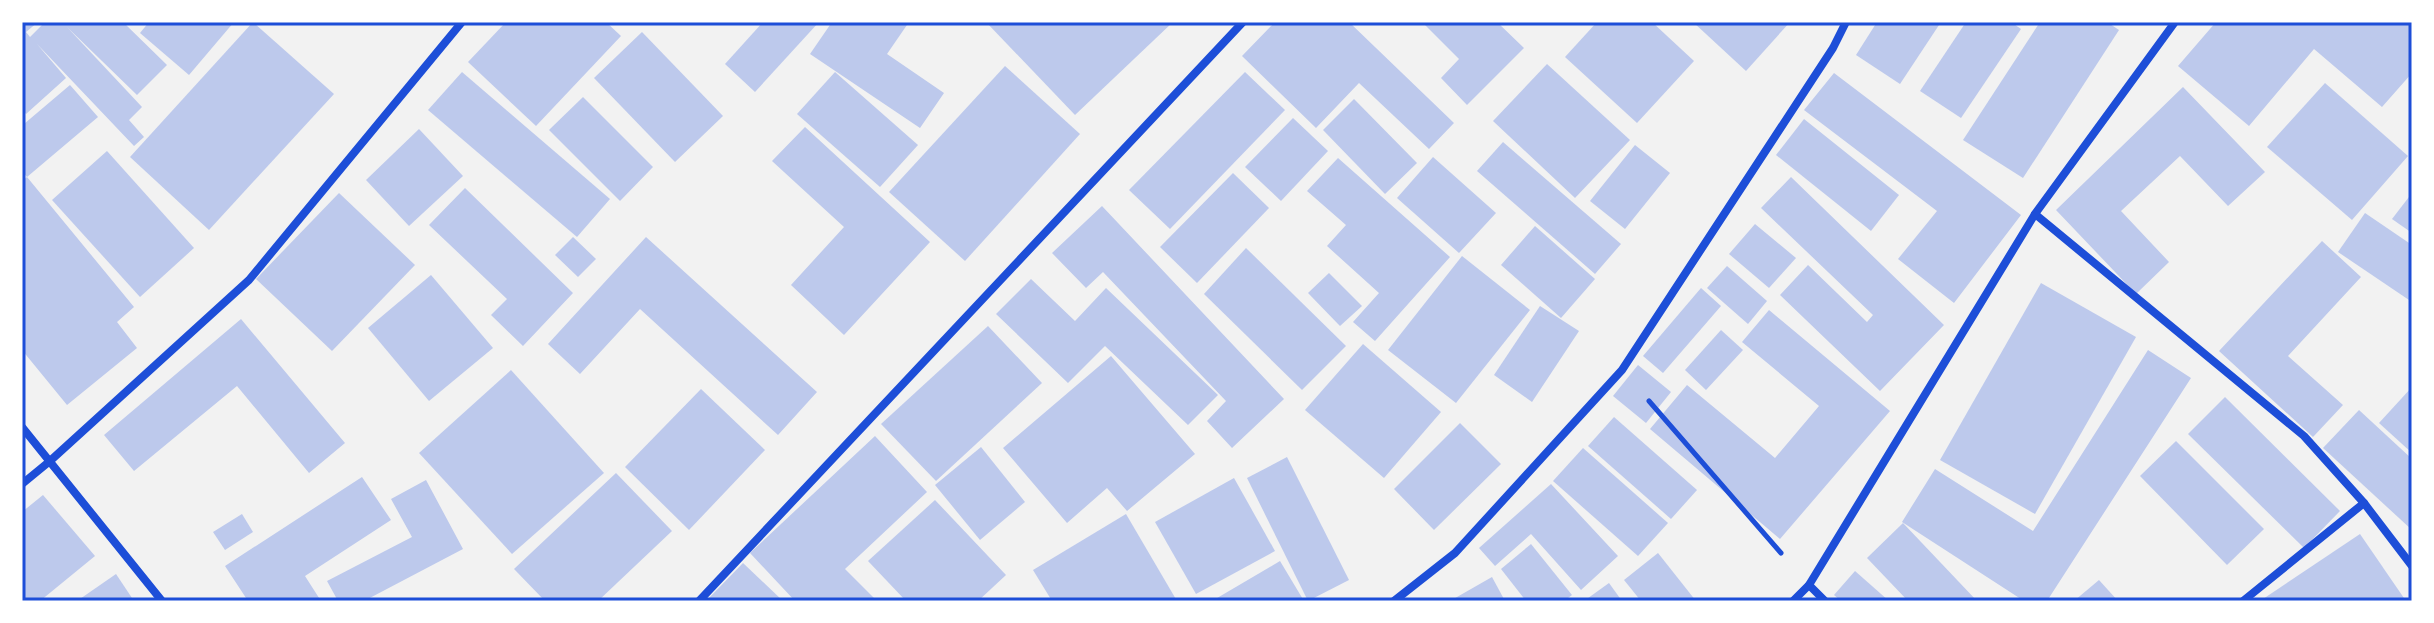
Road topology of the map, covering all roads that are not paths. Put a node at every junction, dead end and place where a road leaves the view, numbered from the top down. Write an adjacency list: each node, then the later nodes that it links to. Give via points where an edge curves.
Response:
1 (462, 22): 7 (street, via 249,280)
2 (1243, 22): 13 (street)
3 (1846, 22): 14 (street, via 1622,370 1455,553)
4 (2175, 22): 5 (street)
5 (2035, 214): 9 (street, via 2304,436); 11 (street)
6 (22, 427): 7 (street)
7 (50, 461): 8 (street); 12 (street)
8 (22, 484)
9 (2364, 503): 10 (street); 17 (street)
10 (2412, 566)
11 (1809, 585): 15 (street); 16 (street)
12 (162, 601)
13 (699, 601)
14 (1394, 601)
15 (1793, 601)
16 (1825, 601)
17 (2243, 601)

